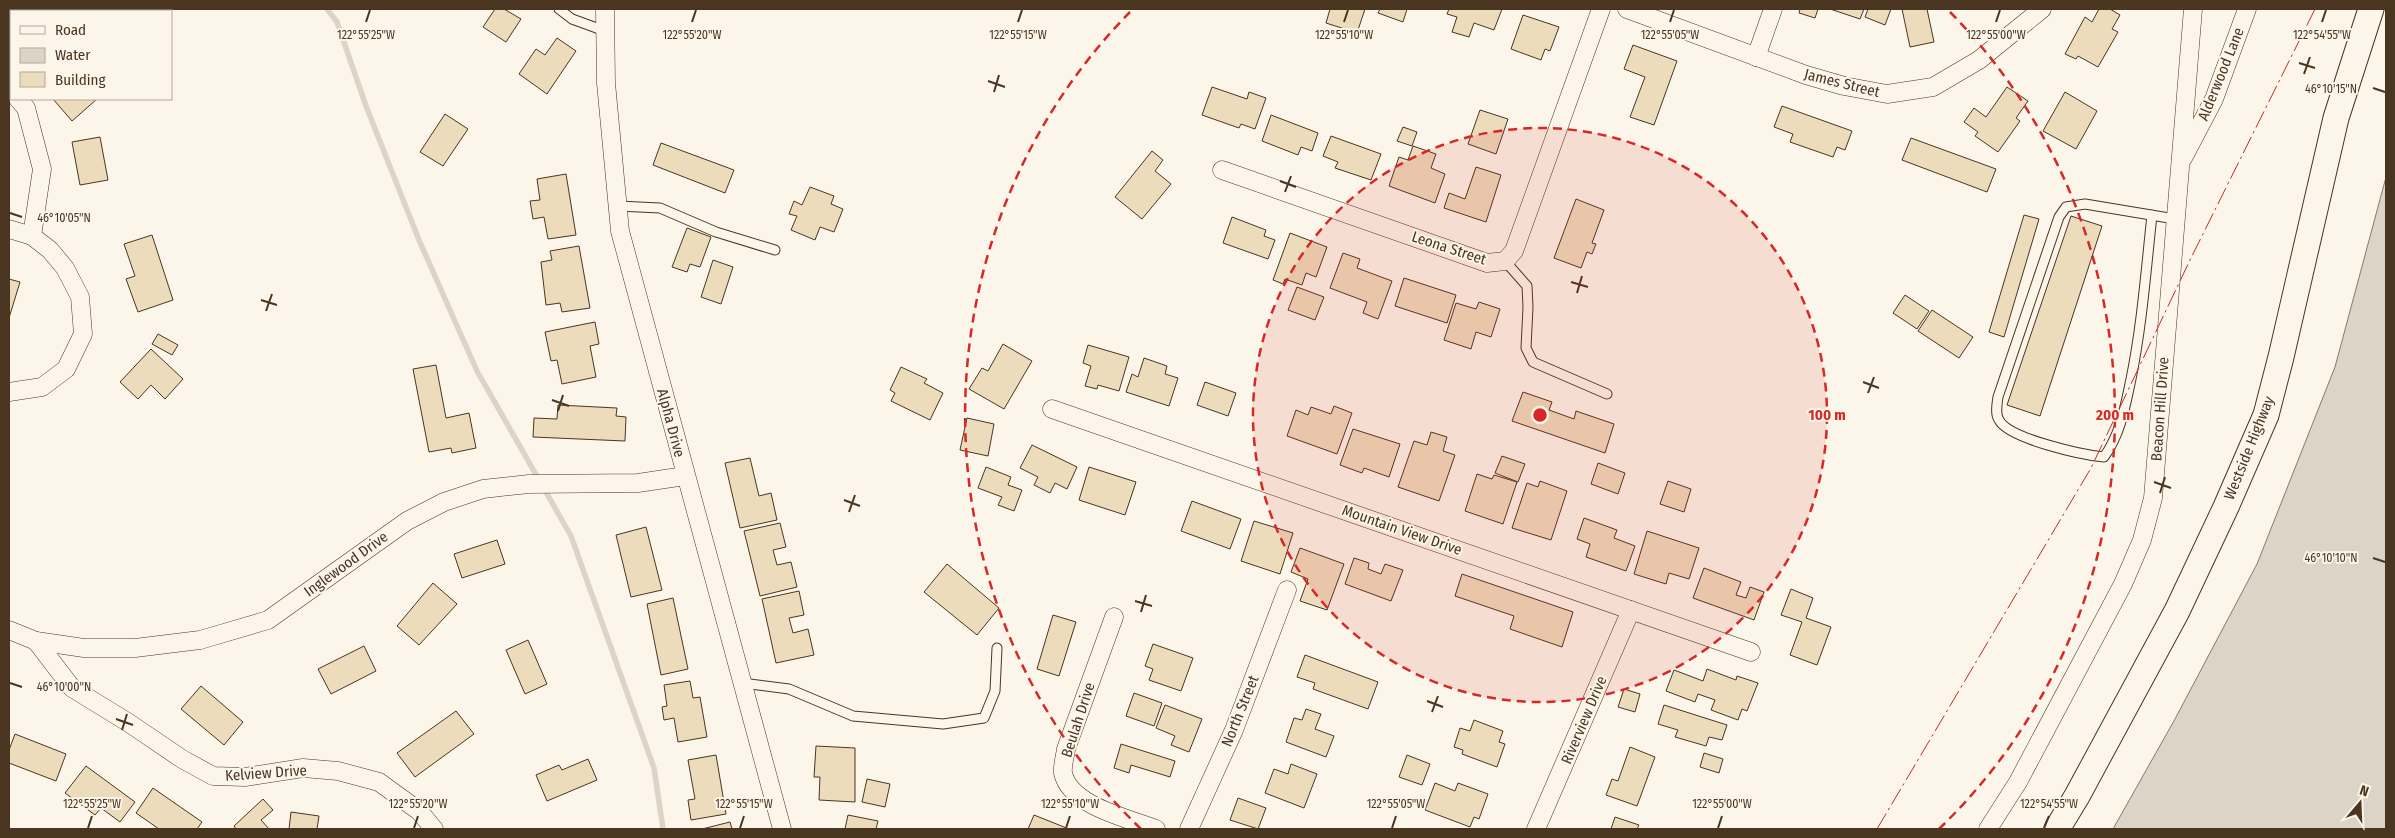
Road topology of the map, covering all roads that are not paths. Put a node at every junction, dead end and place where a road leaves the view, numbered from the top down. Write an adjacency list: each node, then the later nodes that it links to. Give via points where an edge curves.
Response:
1 (560, 9): 10 (lane, via 572,19)
2 (605, 9): 10 (street, Alpha Drive)
3 (1601, 9): 21 (street, Leona Street, via 1514,251)
4 (1627, 9): 11 (street, James Street)
5 (1773, 9): 11 (street)
6 (2042, 9): 11 (street, James Street, via 1978,60 1924,88 1887,94 1853,88)
7 (2193, 9): 13 (street, Beacon Hill Drive)
8 (2247, 9): 13 (street, Alderwood Lane, via 2214,99)
9 (2371, 9): 40 (main road, Westside Highway, via 2336,118 2266,415 2176,612)
10 (605, 31): 15 (street, Alpha Drive, via 606,83)
11 (1756, 57)
12 (19, 100): 19 (street, via 26,108 42,169)
13 (2179, 165): 17 (street, Beacon Hill Drive)
14 (1222, 170): 21 (street, Leona Street, via 1488,263)
15 (618, 206): 20 (lane, via 660,208 716,232); 25 (street, Alpha Drive, via 620,231)
16 (2152, 215): 16 (lane, via 2085,204 2066,207 2059,217 1998,397 1998,420 2010,432 2081,455 2104,458 2115,441 2124,416 2139,343); 17 (lane)
17 (2175, 219): 39 (street, Beacon Hill Drive, via 2153,498 2142,540 2099,632 2018,782)
18 (9, 229): 19 (street)
19 (32, 236): 22 (street, via 65,268 80,297 83,334 66,369 42,387)
20 (776, 250)
21 (1505, 261): 23 (lane, via 1526,286 1526,348 1533,362)
22 (9, 392)
23 (1607, 394)
24 (1052, 409): 27 (street, Mountain View Drive)
25 (685, 476): 30 (street, Inglewood Drive, via 638,483 529,484 483,489 444,502 391,531 268,620 200,640 135,648 84,648); 33 (street, Alpha Drive)
26 (1286, 590): 37 (street, North Street, via 1234,730)
27 (1631, 610): 32 (street, Mountain View Drive); 38 (street, Riverview Drive)
28 (1114, 617): 36 (street, Beulah Drive, via 1066,749 1063,771 1068,786 1084,802)
29 (9, 630): 30 (street, Inglewood Drive)
30 (36, 641): 34 (street, Kelview Drive, via 72,688 212,776 245,777 303,768 346,774 379,782 419,811)
31 (997, 648): 33 (lane, via 995,691 984,718 942,724 853,716 789,689)
32 (1751, 652)
33 (742, 683): 35 (street, Alpha Drive)
34 (434, 829)
35 (782, 829)
36 (1156, 829)
37 (1189, 829)
38 (1536, 829)
39 (1988, 829)
40 (2057, 829)

